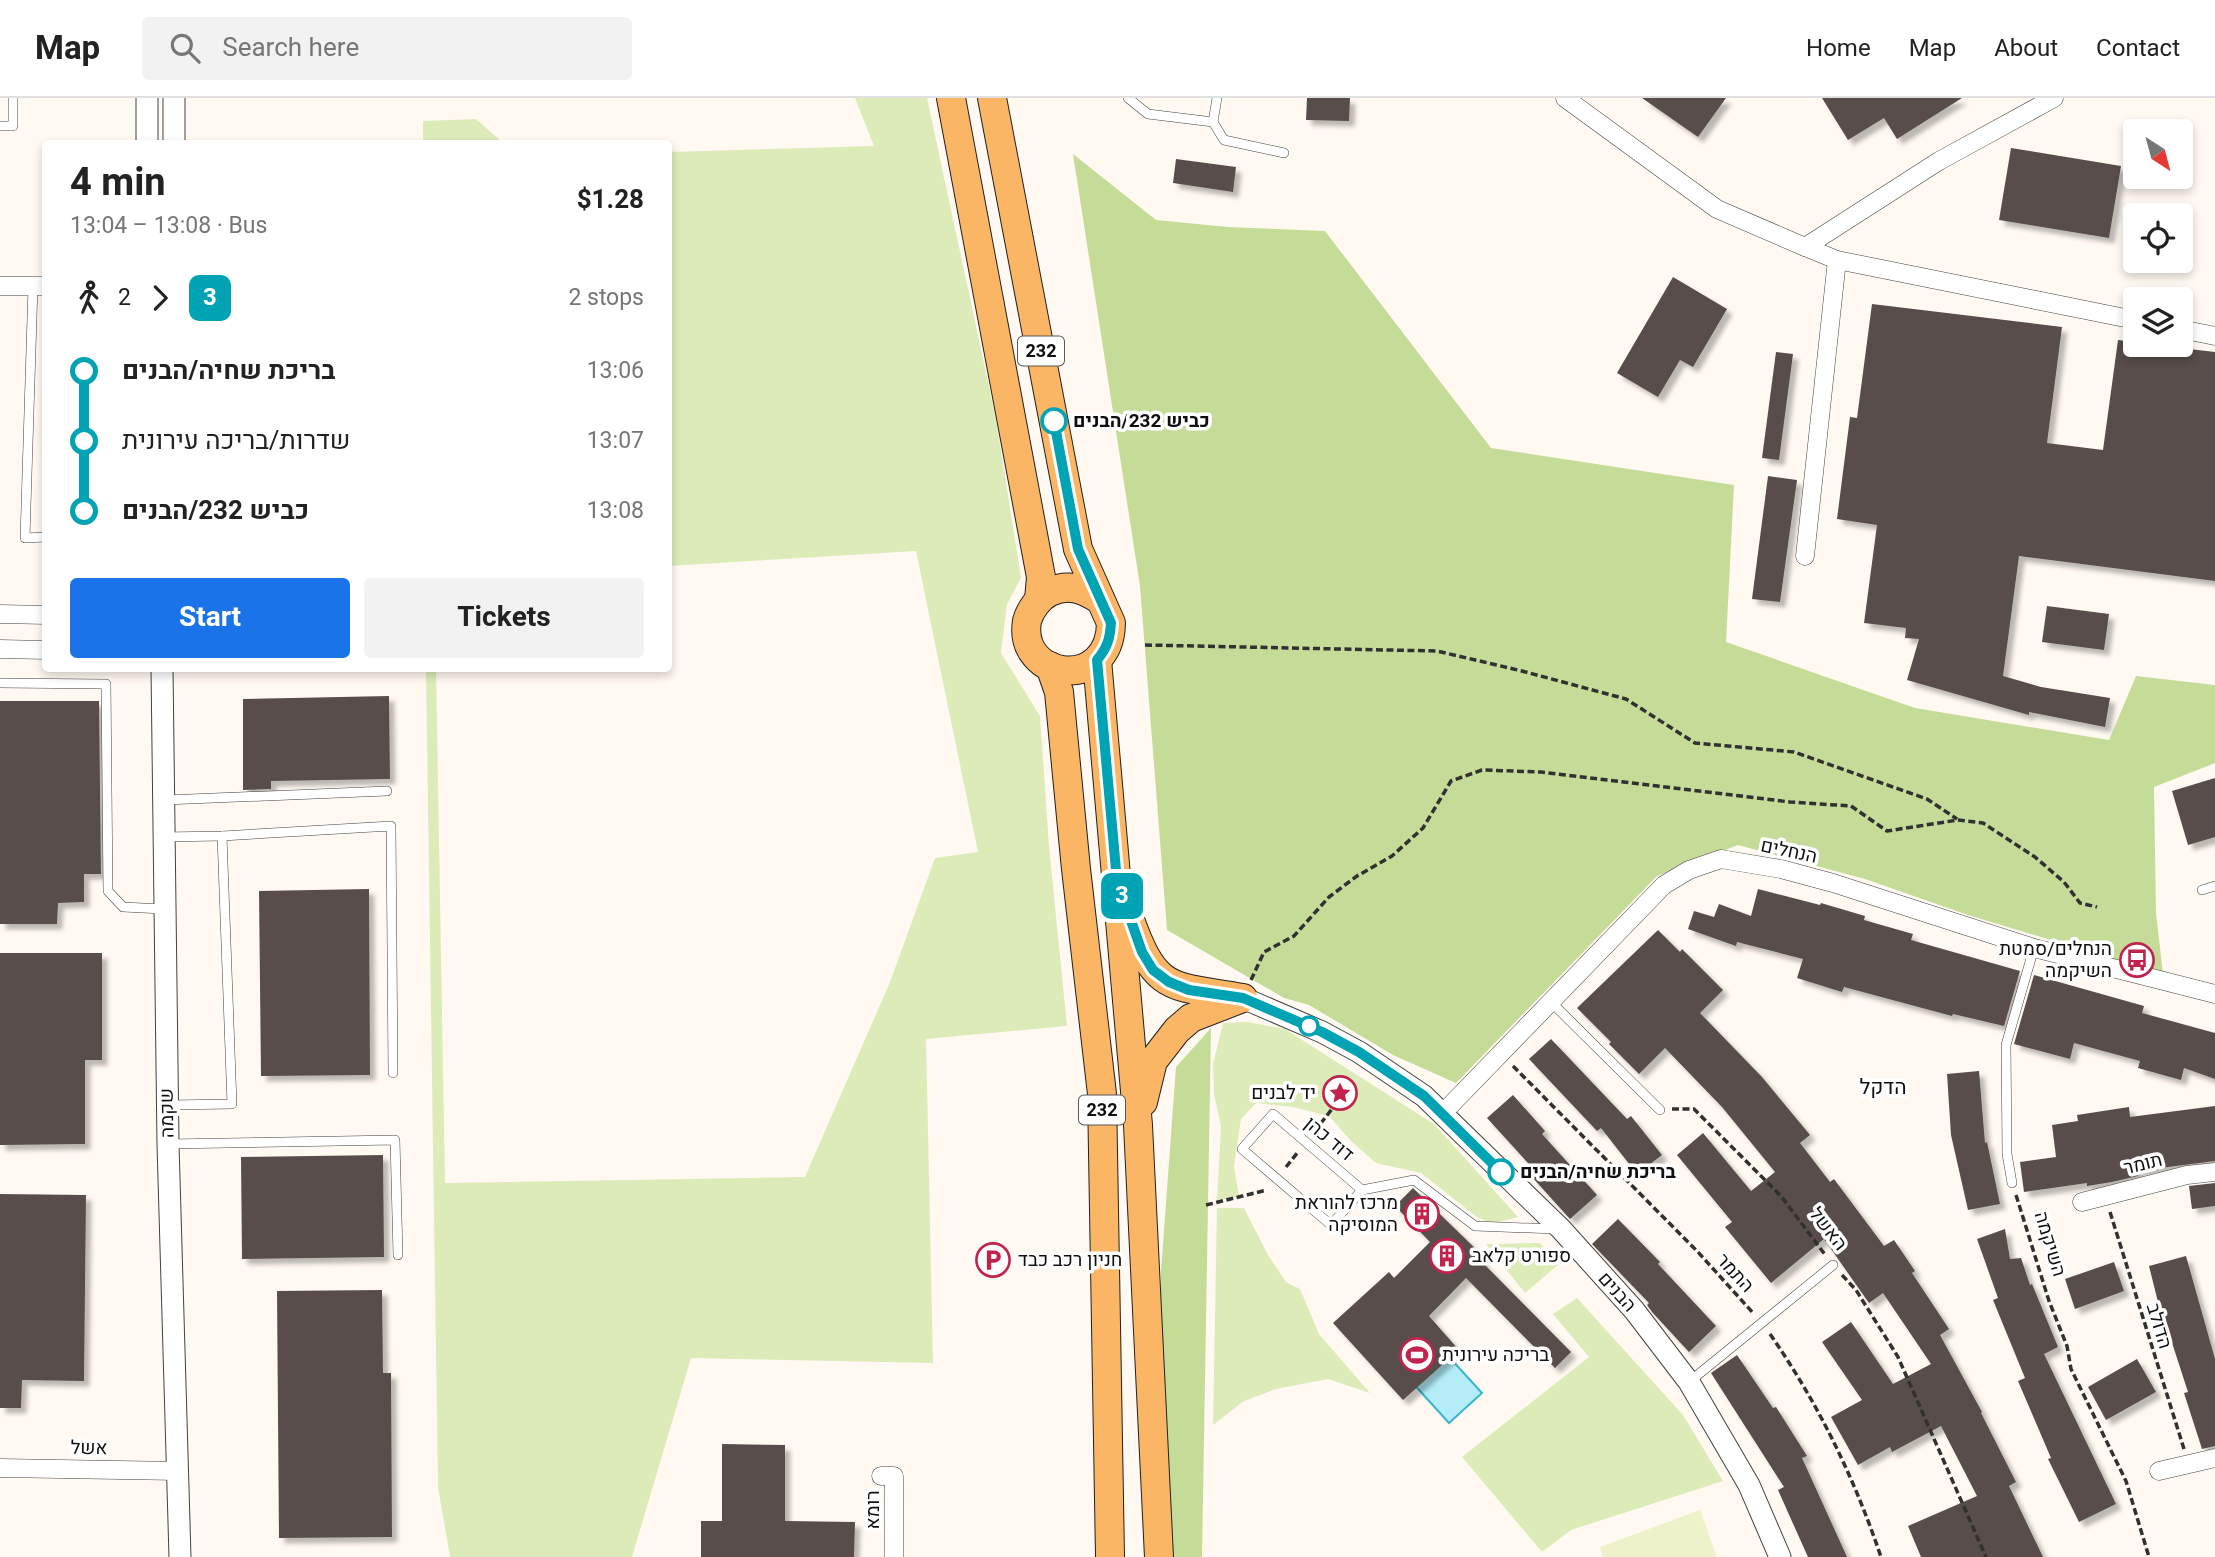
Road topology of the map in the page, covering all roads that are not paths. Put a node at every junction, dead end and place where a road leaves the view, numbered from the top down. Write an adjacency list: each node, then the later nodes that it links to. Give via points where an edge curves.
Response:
1 (13, 98): 11 (lane, via 13,126)
2 (147, 98): 12 (street)
3 (174, 98): 13 (street)
4 (951, 98): 24 (main road, 232, via 1041,577)
5 (992, 98): 25 (main road, 232, via 1078,549)
6 (1128, 98): 10 (lane, via 1148,114)
7 (1217, 98): 10 (lane)
8 (1565, 98): 15 (street, via 1717,209)
9 (2054, 98): 15 (street, via 1939,160)
10 (1213, 122): 14 (lane, via 1224,140)
11 (0, 126)
12 (147, 140)
13 (174, 140)
14 (1284, 153)
15 (1805, 247): 16 (street)
16 (1837, 260): 19 (street); 23 (street)
17 (0, 285): 18 (street)
18 (39, 286): 22 (lane, via 25,538)
19 (2123, 318)
20 (2193, 332): 21 (street)
21 (2215, 336)
22 (42, 537)
23 (1805, 556)
24 (1039, 600): 25 (main road, via 1046,593 1074,587); 31 (main road, via 1029,615 1028,643)
25 (1100, 600): 30 (main road, via 1111,623 1107,648)
26 (0, 614): 27 (street)
27 (42, 615)
28 (0, 649): 29 (street)
29 (42, 650)
30 (1097, 660): 31 (main road, via 1072,671); 38 (main road, 232)
31 (1050, 666): 67 (main road, 232, via 1059,692 1102,1094)
32 (162, 672): 35 (street, שקמה)
33 (0, 682): 41 (lane, via 106,684 108,891 123,907)
34 (387, 791): 35 (lane)
35 (163, 800): 37 (street, שקמה)
36 (222, 836): 37 (lane); 46 (lane, via 391,826); 47 (lane, via 232,1104)
37 (164, 837): 41 (street, שקמה)
38 (1117, 881): 44 (main road, via 1153,970 1189,990); 50 (main road, 232)
39 (2215, 886): 40 (lane)
40 (2202, 890)
41 (165, 909): 47 (street, שקמה)
42 (2034, 948): 43 (street, הנחלים); 45 (street, הנחלים, via 1833,883 1721,859 1689,870 1664,886); 53 (lane, via 2006,1045 2007,1154)
43 (2215, 994)
44 (1243, 998): 49 (street, הבנים, via 1359,1052 1424,1096); 50 (main road, via 1201,1014 1177,1030 1153,1061)
45 (1552, 1003): 48 (lane); 49 (street, הנחלים)
46 (393, 1073)
47 (167, 1105): 51 (street, שקמה)
48 (1660, 1110)
49 (1441, 1114): 56 (street, הבנים)
50 (1138, 1125): 68 (main road, 232)
51 (168, 1144): 57 (lane, via 395,1140); 62 (street, שקמה)
52 (2215, 1172): 55 (street, תומר)
53 (2012, 1183)
54 (1362, 1190): 54 (lane, דוד כהן, via 1273,1114 1242,1149 1331,1225); 56 (lane, via 1414,1180 1475,1226)
55 (2082, 1202)
56 (1561, 1229): 59 (street, הבנים, via 1634,1310)
57 (398, 1255)
58 (1833, 1265): 59 (lane)
59 (1689, 1382): 69 (street, הבנים, via 1749,1485)
60 (2215, 1458): 63 (street)
61 (0, 1468): 62 (street, אשל)
62 (178, 1471): 65 (street, שקמה)
63 (2159, 1471)
64 (881, 1476): 66 (street, רומא, via 894,1476)
65 (180, 1557)
66 (894, 1557)
67 (1110, 1557)
68 (1158, 1557)
69 (1780, 1557)

